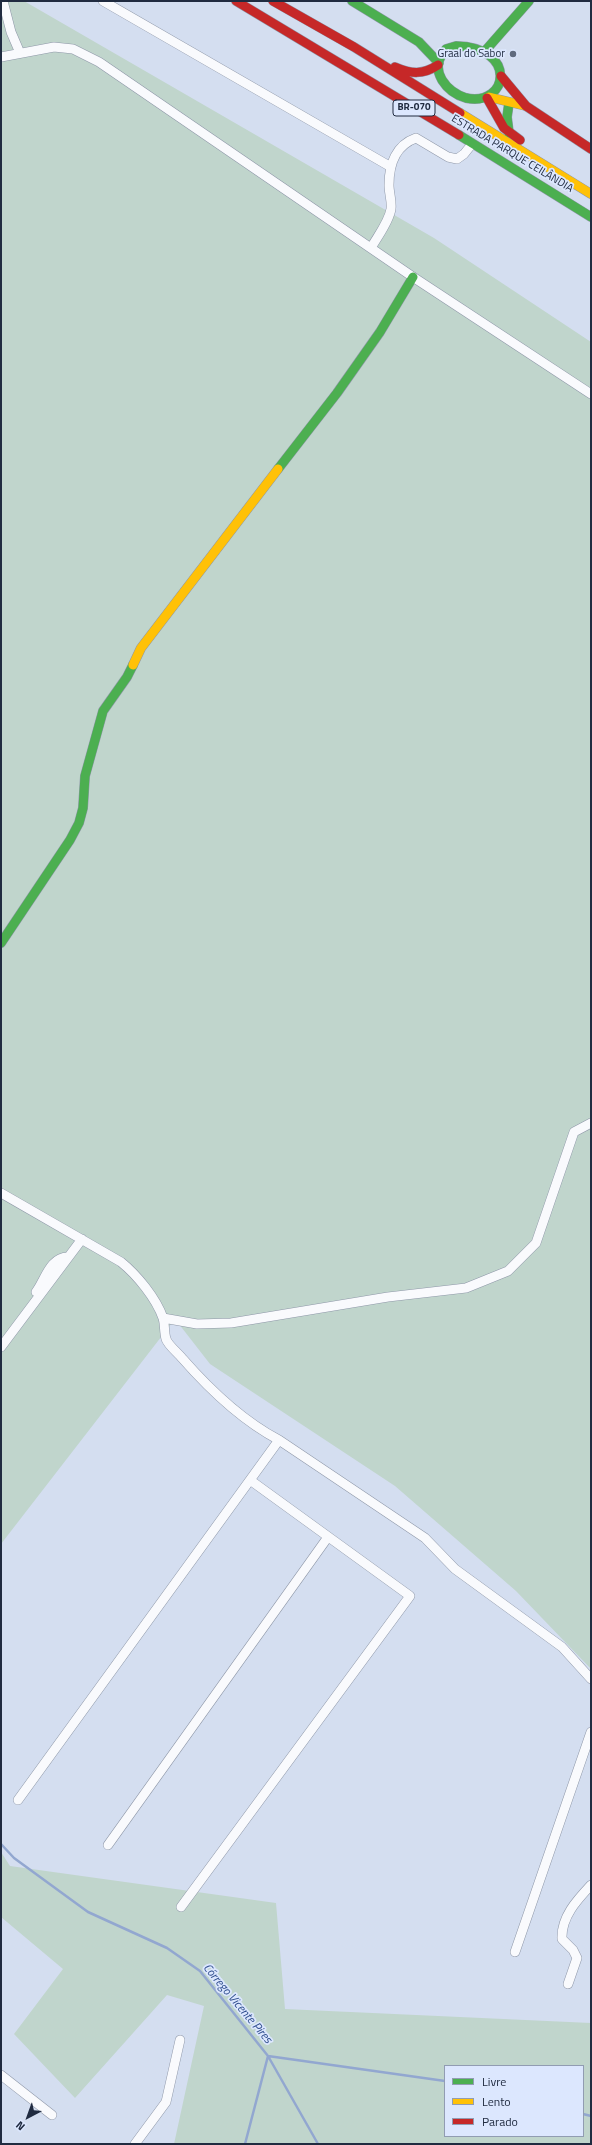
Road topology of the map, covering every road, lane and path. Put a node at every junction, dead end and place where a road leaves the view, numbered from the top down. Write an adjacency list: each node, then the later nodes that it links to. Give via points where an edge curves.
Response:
1 (2, 1): 11 (street)
2 (102, 1): 21 (street)
3 (236, 1): 19 (main road, ESTRADA PARQUE CEILÂNDIA / BR-070)
4 (274, 1): 8 (main road, ESTRADA PARQUE CEILÂNDIA / BR-070)
5 (352, 1): 7 (main road)
6 (529, 1): 10 (main road)
7 (419, 42): 9 (main road); 13 (main road)
8 (354, 47): 13 (main road, via 408,72 427,73); 22 (main road, ESTRADA PARQUE CEILÂNDIA / BR-070)
9 (446, 49): 10 (main road, via 462,46); 13 (main road)
10 (485, 51): 14 (main road, via 497,63)
11 (20, 53): 12 (street); 25 (street, via 54,47 73,49 99,62)
12 (1, 57)
13 (438, 64): 15 (main road, via 439,74 453,92 470,99 482,100)
14 (501, 76): 15 (main road, via 495,90); 17 (main road)
15 (488, 97): 16 (main road); 18 (main road)
16 (509, 103): 17 (main road); 18 (main road)
17 (526, 106): 20 (main road)
18 (508, 133): 22 (main road, via 566,170)
19 (472, 144): 21 (street, via 457,159 448,157 416,138 398,148); 24 (main road, ESTRADA PARQUE CEILÂNDIA / BR-070)
20 (591, 148)
21 (391, 167): 25 (street, via 391,210)
22 (574, 182): 23 (main road, ESTRADA PARQUE CEILÂNDIA / BR-070)
23 (591, 194)
24 (591, 217)
25 (371, 248): 26 (street)
26 (413, 277): 27 (street); 28 (main road, via 364,355 141,648 127,677 103,711 85,776 79,823)
27 (591, 394)
28 (1, 943)
29 (591, 1123): 33 (street, via 574,1132 536,1243 508,1271 466,1288 388,1297 231,1323 197,1324)
30 (1, 1193): 31 (street)
31 (82, 1240): 32 (street); 33 (street, via 134,1272)
32 (68, 1257): 34 (street, via 62,1257 52,1264 38,1290); 35 (street)
33 (163, 1318): 36 (street, via 166,1340 205,1384 258,1429)
34 (1, 1338)
35 (1, 1347)
36 (279, 1440): 37 (street); 39 (street, via 426,1538 455,1569 562,1647)
37 (250, 1480): 38 (street); 41 (street)
38 (328, 1537): 42 (street); 44 (street, via 410,1596)
39 (591, 1679)
40 (591, 1732): 45 (street)
41 (18, 1800)
42 (108, 1845)
43 (591, 1885): 46 (street, via 574,1904 562,1934 562,1939 573,1950 576,1958)
44 (181, 1907)
45 (515, 1952)
46 (568, 1984)
47 (180, 2040): 50 (street, via 166,2102)
48 (1, 2075): 49 (street)
49 (52, 2115)
50 (135, 2144)

